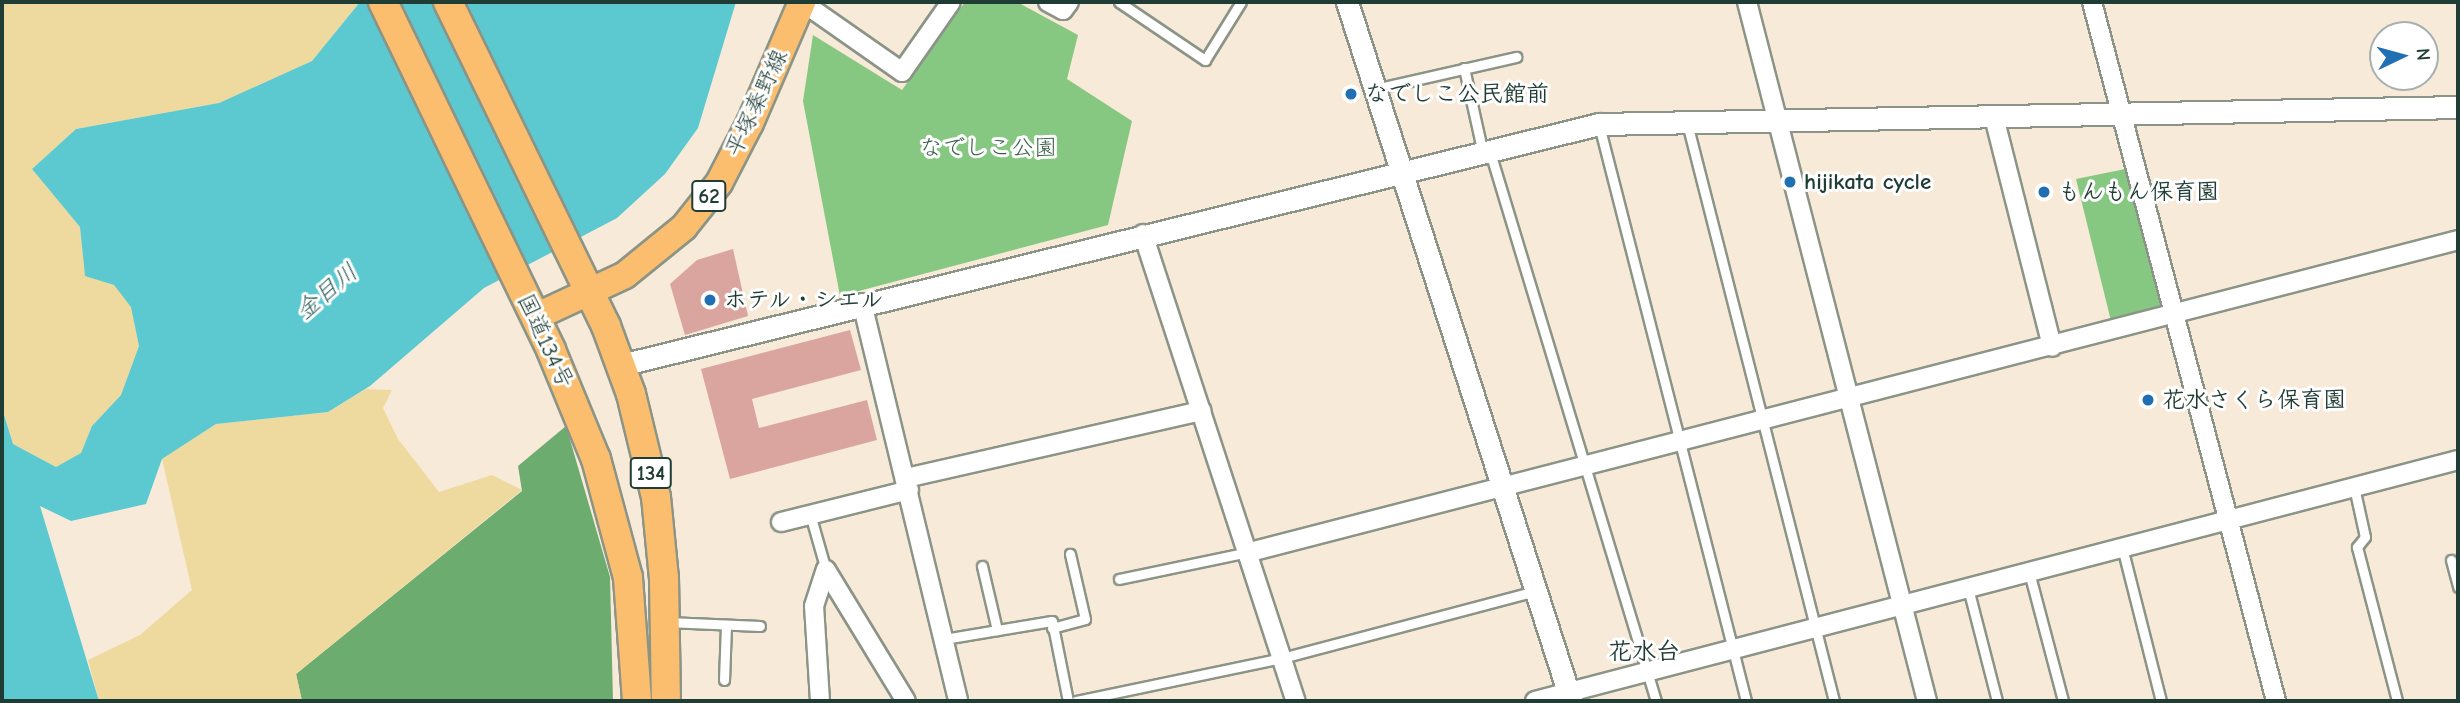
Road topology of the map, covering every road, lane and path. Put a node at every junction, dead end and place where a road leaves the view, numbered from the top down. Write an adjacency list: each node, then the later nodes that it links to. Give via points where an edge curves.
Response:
1 (383, 2): 28 (highway, 国道134号 / 134)
2 (448, 2): 25 (highway, 134)
3 (802, 2): 4 (street, via 902,72); 25 (main road, 平塚秦野線 / 62, via 719,183 654,254)
4 (951, 2)
5 (1048, 2): 6 (street, via 1063,10)
6 (1069, 2)
7 (1119, 2): 8 (lane, via 1205,60)
8 (1241, 2)
9 (1347, 2): 14 (street)
10 (1747, 2): 19 (street)
11 (2092, 2): 16 (street)
12 (1516, 57): 13 (lane)
13 (1464, 68): 14 (lane); 21 (lane)
14 (1374, 89): 22 (street)
15 (2458, 107): 16 (street)
16 (2123, 115): 17 (street); 27 (street)
17 (1994, 117): 19 (street); 29 (street)
18 (1687, 121): 19 (street); 20 (street); 33 (lane)
19 (1775, 121): 31 (street)
20 (1599, 124): 21 (street); 34 (lane)
21 (1485, 148): 22 (street); 36 (lane)
22 (1400, 172): 23 (street); 39 (street)
23 (1143, 234): 26 (street); 32 (street)
24 (2458, 240): 27 (street)
25 (590, 292): 28 (main road, 平塚秦野線 / 62); 30 (highway, 134)
26 (862, 303): 30 (street); 37 (street)
27 (2173, 316): 29 (street); 41 (street)
28 (535, 317): 67 (highway, 国道134号 / 134, via 610,505 628,578)
29 (2052, 347): 31 (street)
30 (621, 365): 55 (highway, 134, via 656,497)
31 (1848, 401): 33 (street); 54 (street)
32 (1201, 411): 37 (street); 44 (street)
33 (1763, 424): 34 (street); 59 (lane)
34 (1681, 445): 36 (street); 62 (lane)
35 (2458, 460): 38 (street)
36 (1586, 470): 39 (street); 64 (lane)
37 (908, 484): 40 (street); 61 (street)
38 (2354, 487): 41 (street); 84 (lane, via 2365,537 2357,547)
39 (1503, 492): 44 (street); 53 (street)
40 (810, 514): 42 (street); 48 (lane)
41 (2228, 520): 43 (street); 83 (street)
42 (780, 522)
43 (2122, 547): 49 (street); 82 (lane)
44 (1250, 552): 50 (lane); 63 (street)
45 (1070, 554): 58 (lane, via 1085,619)
46 (2451, 560): 51 (lane)
47 (982, 566): 60 (lane)
48 (826, 570): 69 (street, via 814,607); 70 (street)
49 (2029, 572): 52 (street); 81 (lane)
50 (1119, 579)
51 (2458, 587)
52 (1968, 588): 54 (street); 80 (lane)
53 (1535, 591): 63 (lane); 66 (street)
54 (1903, 605): 59 (street); 79 (street)
55 (665, 621): 56 (lane); 68 (highway, 134)
56 (726, 625): 57 (lane); 65 (lane)
57 (760, 626)
58 (1052, 628): 60 (lane, via 1052,621); 72 (lane)
59 (1814, 628): 62 (street); 78 (lane)
60 (997, 630): 61 (lane)
61 (944, 639): 71 (street)
62 (1733, 649): 64 (street); 77 (lane)
63 (1282, 658): 73 (lane); 74 (street)
64 (1648, 671): 66 (street); 76 (lane)
65 (724, 680)
66 (1569, 697): 75 (street)
67 (637, 701)
68 (666, 701)
69 (820, 701)
70 (906, 701)
71 (958, 701)
72 (1068, 701)
73 (1076, 701)
74 (1296, 701)
75 (1535, 701)
76 (1656, 701)
77 (1746, 701)
78 (1834, 701)
79 (1927, 701)
80 (1997, 701)
81 (2063, 701)
82 (2161, 701)
83 (2276, 701)
84 (2396, 701)

